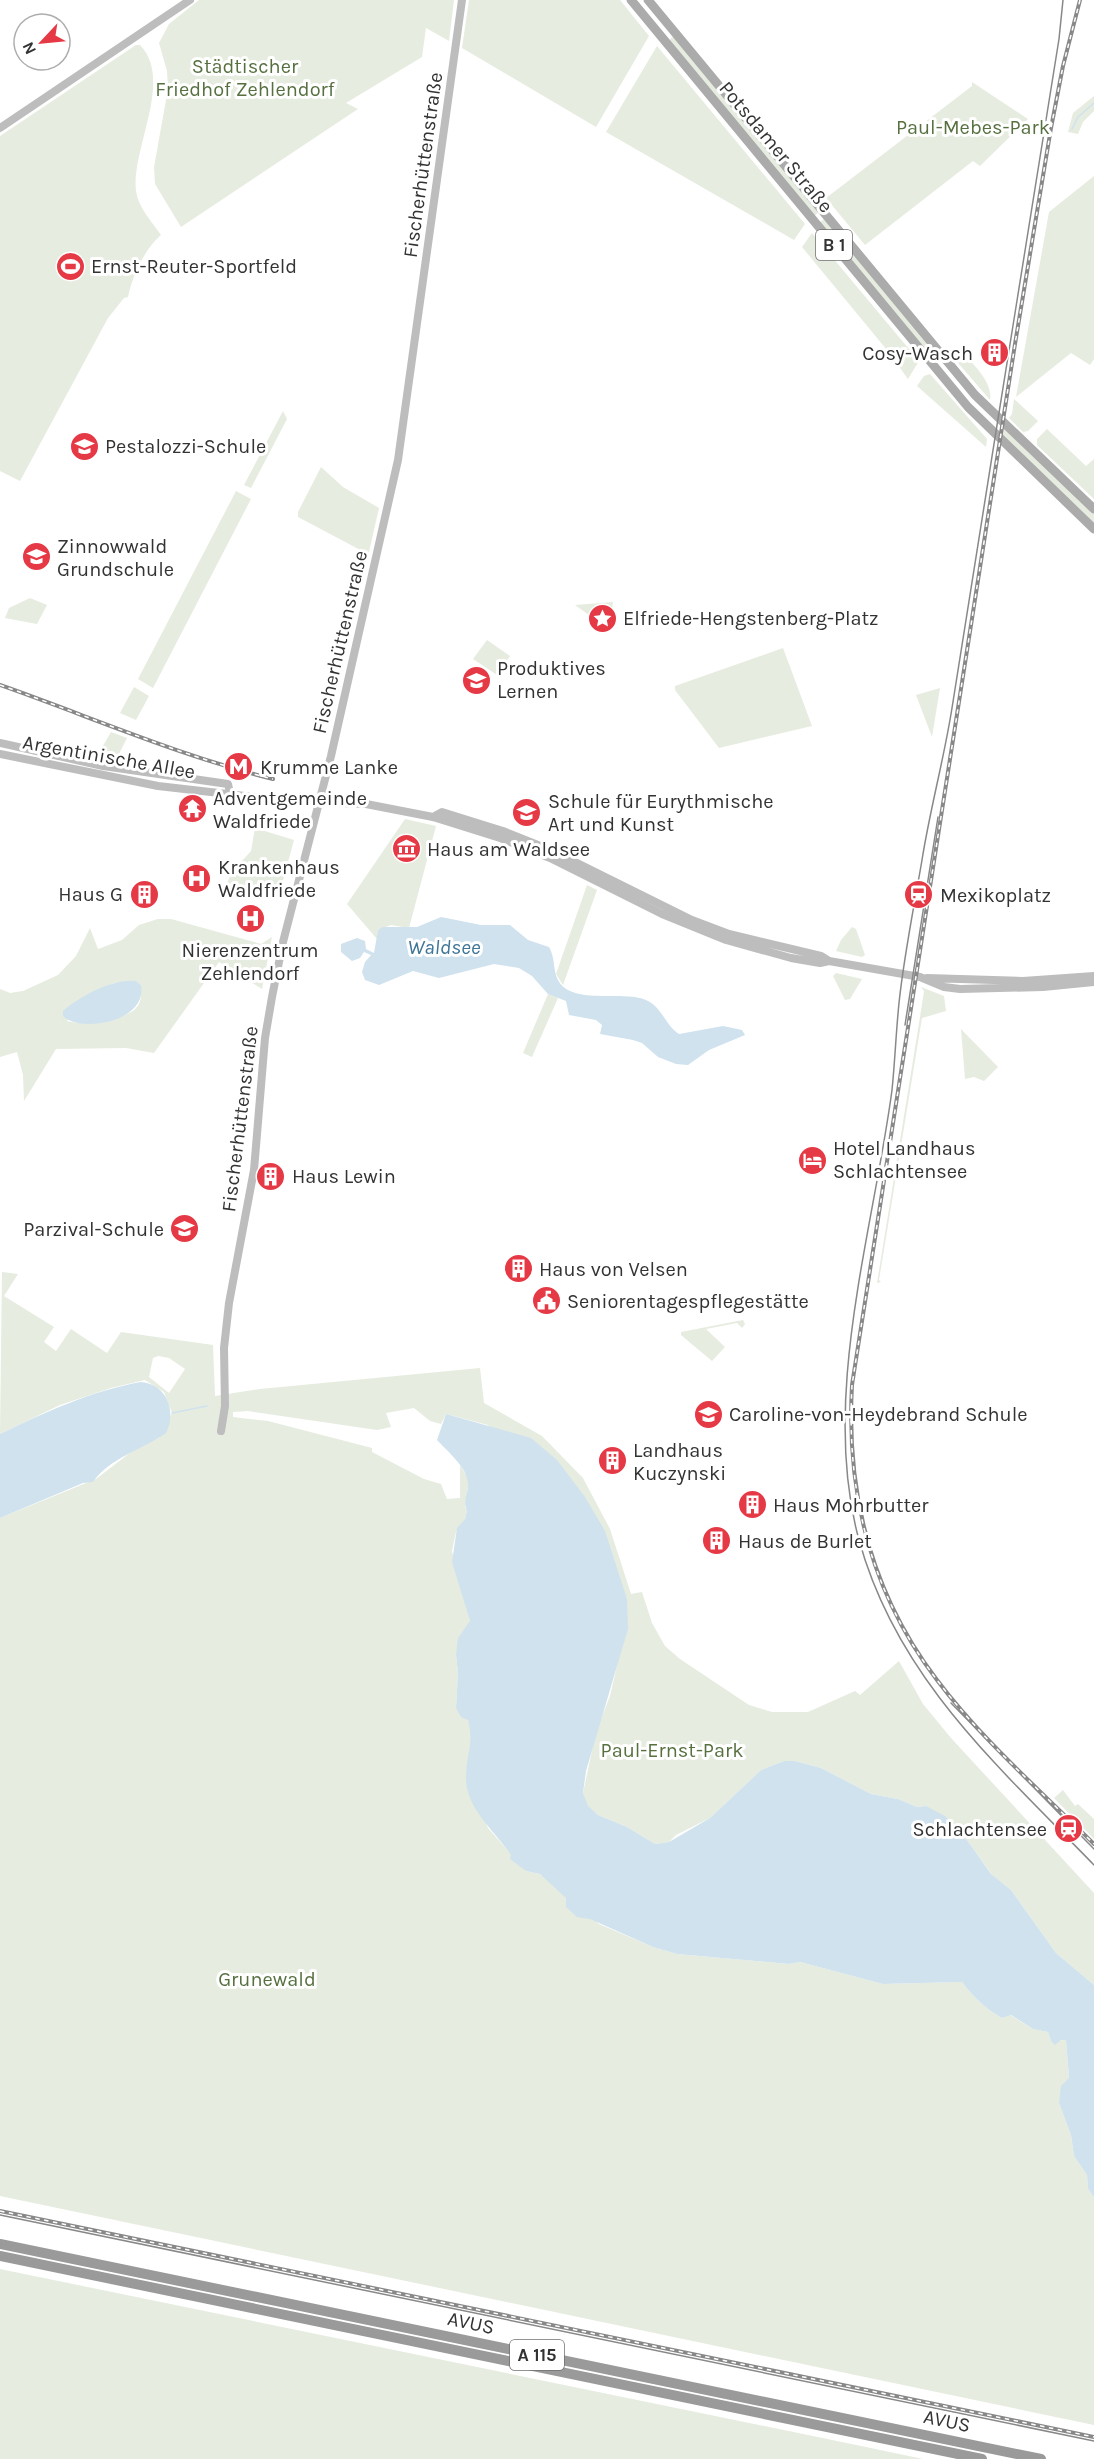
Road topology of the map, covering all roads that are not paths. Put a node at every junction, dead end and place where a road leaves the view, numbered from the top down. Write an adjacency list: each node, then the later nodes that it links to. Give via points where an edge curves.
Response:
1 (190, 0): 5 (main road)
2 (462, 0): 11 (main road, Fischerhüttenstraße, via 398,460)
3 (631, 0): 7 (main road, Potsdamer Straße / B 1, via 968,407)
4 (648, 0): 6 (main road, Potsdamer Straße / B 1, via 975,395)
5 (0, 128)
6 (1094, 509)
7 (1094, 529)
8 (0, 743): 10 (main road, Argentinische Allee)
9 (0, 754): 10 (main road, Argentinische Allee, via 158,786)
10 (229, 789): 11 (main road, Argentinische Allee)
11 (318, 802): 12 (main road, Argentinische Allee, via 366,804); 17 (main road, Fischerhüttenstraße, via 283,942 267,1027 254,1170 229,1303)
12 (433, 817): 13 (main road, Argentinische Allee, via 550,858 662,914 726,940 791,958); 13 (main road, Argentinische Allee, via 441,812 503,831 553,851 692,920)
13 (830, 961): 15 (main road, Argentinische Allee)
14 (1094, 975): 15 (main road, via 1023,981)
15 (924, 978): 16 (main road, via 960,989)
16 (1094, 982)
17 (221, 1431)
18 (1, 2244): 21 (highway, AVUS / A 115)
19 (0, 2256): 20 (highway, AVUS / A 115)
20 (982, 2459)
21 (1041, 2459)

